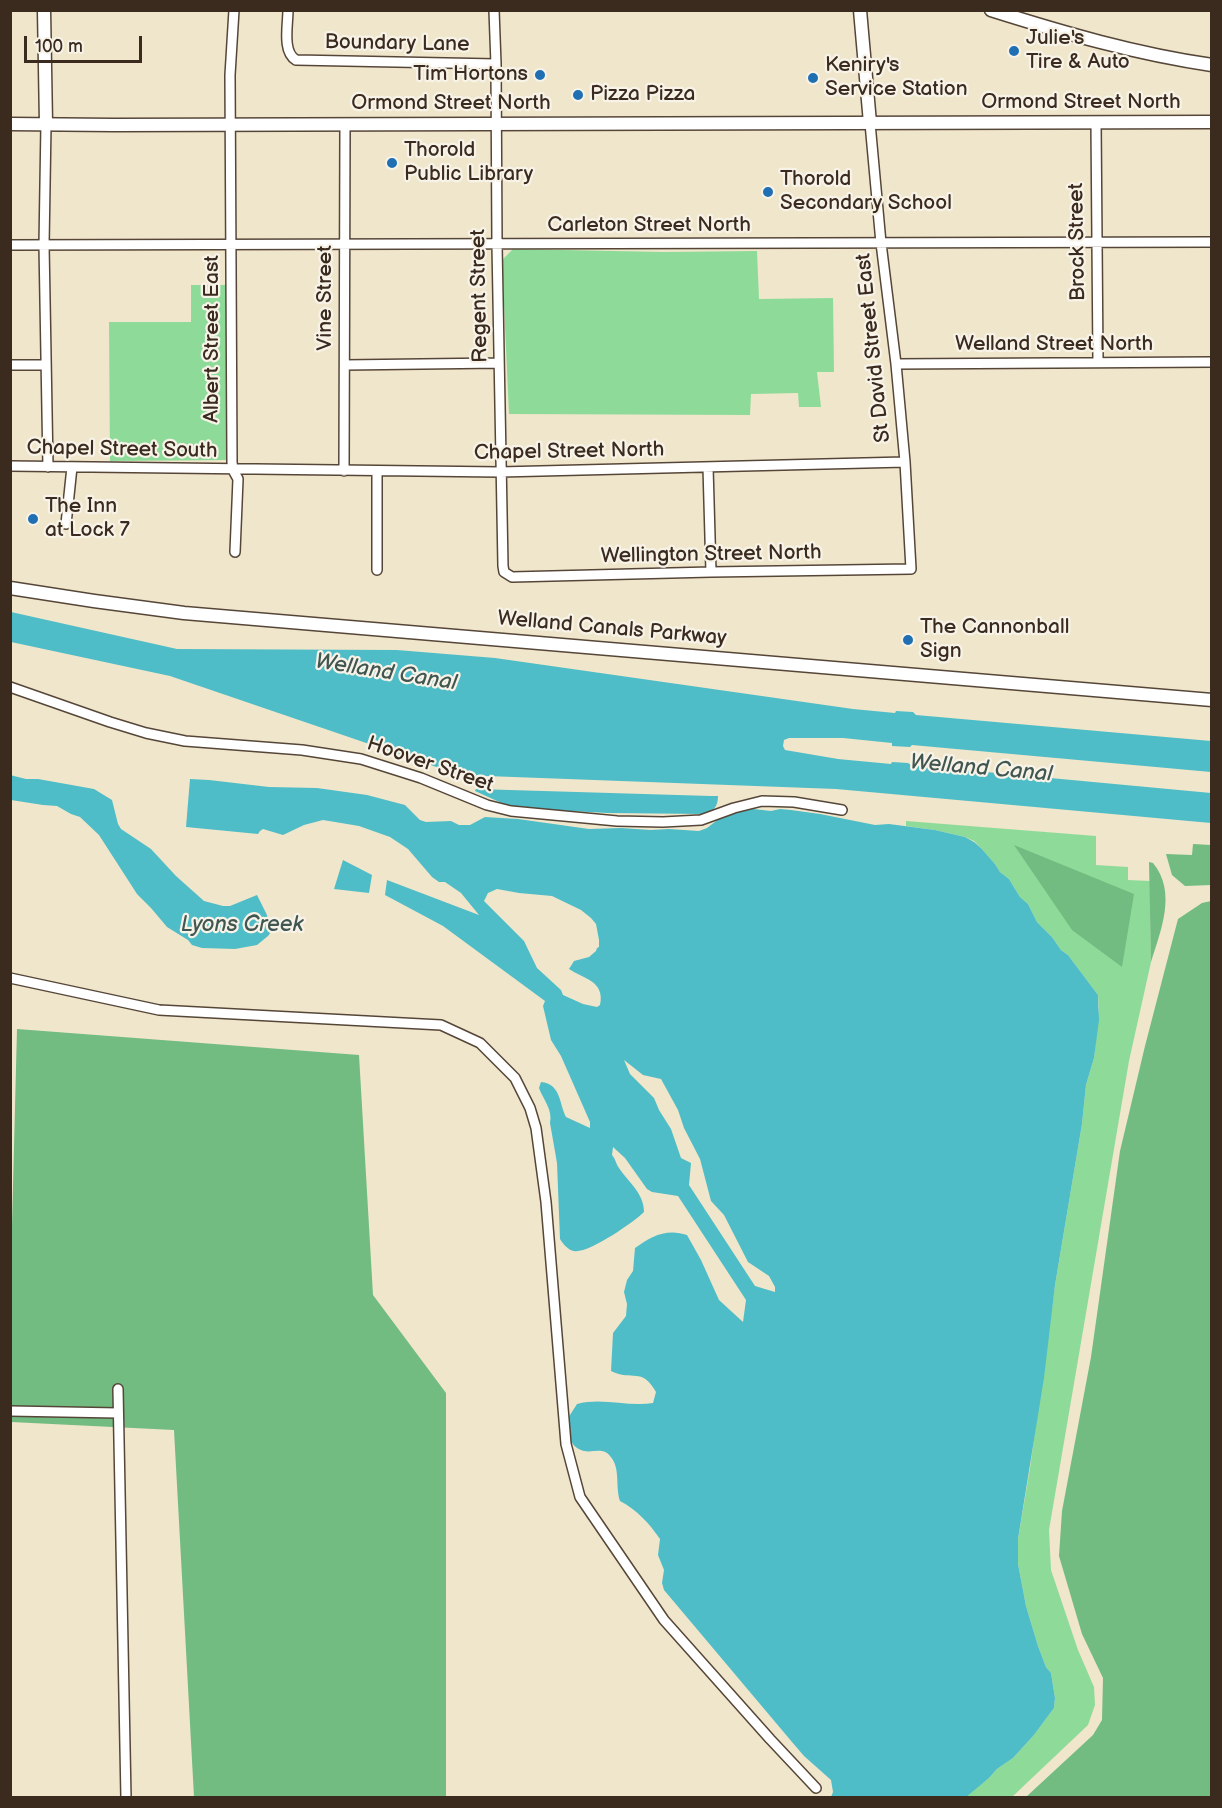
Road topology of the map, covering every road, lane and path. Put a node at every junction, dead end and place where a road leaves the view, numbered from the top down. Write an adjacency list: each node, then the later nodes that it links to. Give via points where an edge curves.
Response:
1 (44, 10): 14 (street)
2 (234, 10): 17 (street, Albert Street East)
3 (288, 10): 8 (street, Boundary Lane, via 288,48 296,60)
4 (494, 10): 8 (street, Regent Street)
5 (860, 10): 12 (street)
6 (991, 10): 7 (street)
7 (1021, 15): 9 (street, via 1112,47)
8 (496, 64): 16 (street, Regent Street)
9 (1212, 65)
10 (1096, 122): 11 (street, Ormond Street North); 12 (street, Ormond Street North); 18 (street, Brock Street)
11 (1212, 122)
12 (870, 123): 16 (street, Ormond Street North); 20 (street, St David Street East)
13 (10, 124): 14 (street, Ormond Street North)
14 (46, 124): 17 (street, Ormond Street North); 23 (street)
15 (345, 124): 16 (street, Ormond Street North); 17 (street, Ormond Street North); 25 (street, Vine Street)
16 (496, 124): 21 (street, Regent Street)
17 (230, 125): 24 (street, Albert Street East)
18 (1096, 242): 19 (street, Carleton Street North); 20 (street, Carleton Street North); 26 (street, Brock Street)
19 (1212, 242)
20 (881, 243): 21 (street, Carleton Street North); 29 (street, St David Street East)
21 (497, 244): 25 (street, Carleton Street North); 28 (street, Regent Street)
22 (10, 245): 23 (street, Carleton Street North)
23 (44, 245): 24 (street, Carleton Street North); 31 (street)
24 (231, 245): 25 (street, Carleton Street North); 38 (street, Albert Street East)
25 (344, 245): 32 (street, Vine Street)
26 (1098, 362): 27 (street, Welland Street North); 29 (street, Welland Street North)
27 (1212, 362)
28 (499, 363): 32 (street); 41 (street, Regent Street)
29 (896, 364): 33 (street, St David Street East)
30 (10, 365): 31 (street)
31 (46, 365): 35 (street)
32 (345, 365): 39 (street, Vine Street)
33 (905, 462): 37 (street, Chapel Street North); 44 (street, St David Street East)
34 (10, 466): 35 (street, Chapel Street South)
35 (48, 467): 36 (street, Chapel Street South)
36 (72, 467): 38 (street, Chapel Street South); 42 (street)
37 (708, 467): 41 (street, Chapel Street North); 46 (street)
38 (233, 470): 39 (street, Chapel Street North); 43 (street, Albert Street East, via 238,479)
39 (344, 471): 40 (street, Chapel Street North)
40 (378, 472): 41 (street, Chapel Street North); 45 (street)
41 (500, 472): 47 (street, Regent Street, via 503,566 504,572)
42 (66, 524)
43 (235, 552)
44 (911, 569): 46 (street, Wellington Street North)
45 (377, 570)
46 (711, 572): 47 (street, Wellington Street North)
47 (512, 577)
48 (10, 588): 50 (street, Welland Canals Parkway, via 184,613)
49 (10, 687): 51 (street, Hoover Street, via 110,722 176,739 361,759 511,811 617,822 663,822 701,820 762,801)
50 (1212, 700)
51 (842, 810)
52 (10, 978): 56 (street, via 159,1010 441,1025 480,1043 515,1078 536,1128 566,1444 580,1497 664,1620)
53 (118, 1389): 55 (street)
54 (10, 1412): 55 (street)
55 (118, 1413): 57 (street)
56 (816, 1788)
57 (126, 1797)

